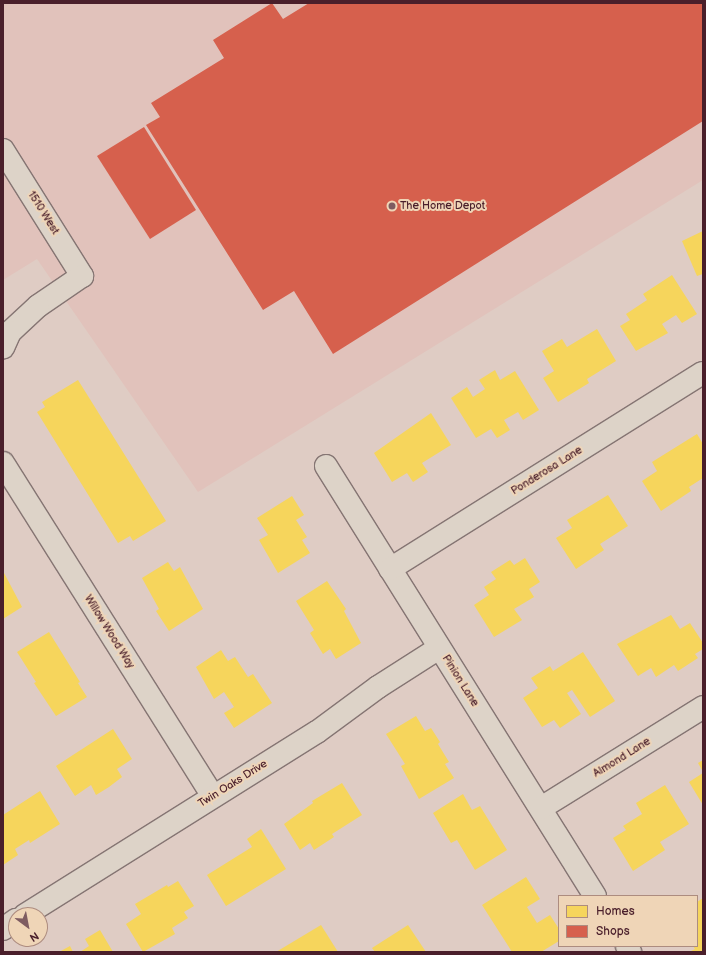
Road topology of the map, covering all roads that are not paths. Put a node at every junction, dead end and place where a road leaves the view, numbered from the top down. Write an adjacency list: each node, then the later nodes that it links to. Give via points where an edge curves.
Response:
1 (3, 150): 2 (street, 1510 West, via 82,276 38,306 10,332)
2 (3, 348)
3 (703, 373): 6 (street, Ponderosa Lane)
4 (4, 466): 9 (street, Willow Wood Way)
5 (326, 466): 6 (street, Pinion Lane)
6 (390, 569): 7 (street, Pinion Lane)
7 (439, 648): 9 (street, Twin Oaks Drive, via 378,687 317,732); 10 (street, Pinion Lane)
8 (703, 707): 10 (street, Almond Lane)
9 (213, 796): 12 (street, Twin Oaks Drive)
10 (541, 808): 11 (street, Pinion Lane)
11 (595, 895)
12 (37, 907)

